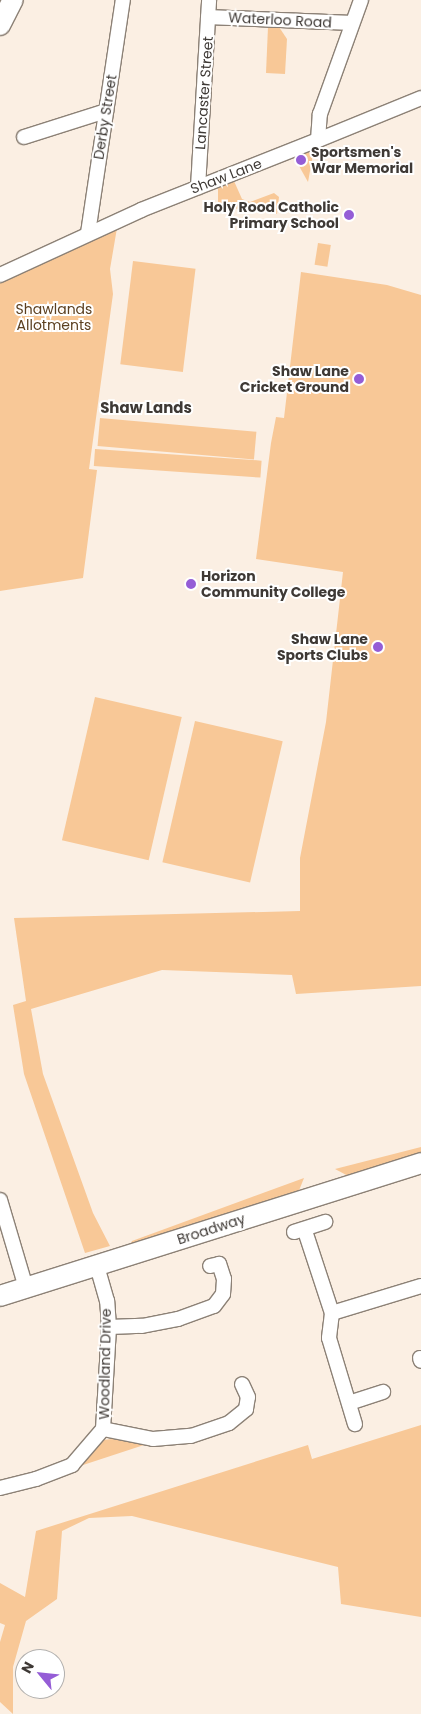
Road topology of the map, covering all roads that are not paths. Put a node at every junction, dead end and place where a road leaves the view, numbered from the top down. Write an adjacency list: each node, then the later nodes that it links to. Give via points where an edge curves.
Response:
1 (13, 0): 7 (highway)
2 (123, 0): 9 (street, Derby Street)
3 (209, 0): 5 (street, Lancaster Street)
4 (360, 0): 6 (street)
5 (208, 17): 6 (street, Waterloo Road); 12 (street, Lancaster Street)
6 (352, 23): 11 (street, via 320,114)
7 (0, 25)
8 (421, 98): 11 (street, Shaw Lane)
9 (106, 111): 10 (street); 13 (street, Derby Street)
10 (24, 137)
11 (318, 140): 12 (street, Shaw Lane)
12 (198, 187): 13 (street, Shaw Lane)
13 (88, 233): 14 (street, Shaw Lane)
14 (0, 275)
15 (421, 1163): 18 (highway, Broadway)
16 (0, 1200): 21 (street)
17 (325, 1222): 23 (street, via 300,1232)
18 (97, 1266): 21 (highway, Broadway); 24 (street, Woodland Drive, via 107,1301)
19 (210, 1266): 24 (street, via 219,1264 224,1279 222,1294 214,1306 178,1319 142,1326)
20 (421, 1286): 23 (street)
21 (26, 1288): 22 (highway, Broadway)
22 (0, 1296)
23 (332, 1313): 27 (street, via 329,1338)
24 (109, 1327): 29 (street, Woodland Drive)
25 (242, 1384): 29 (street, via 248,1398 246,1409 229,1423 191,1436 153,1439)
26 (383, 1392): 27 (street)
27 (349, 1403): 28 (street)
28 (355, 1424)
29 (103, 1429): 30 (street, Woodland Drive, via 72,1465)
30 (0, 1488)

